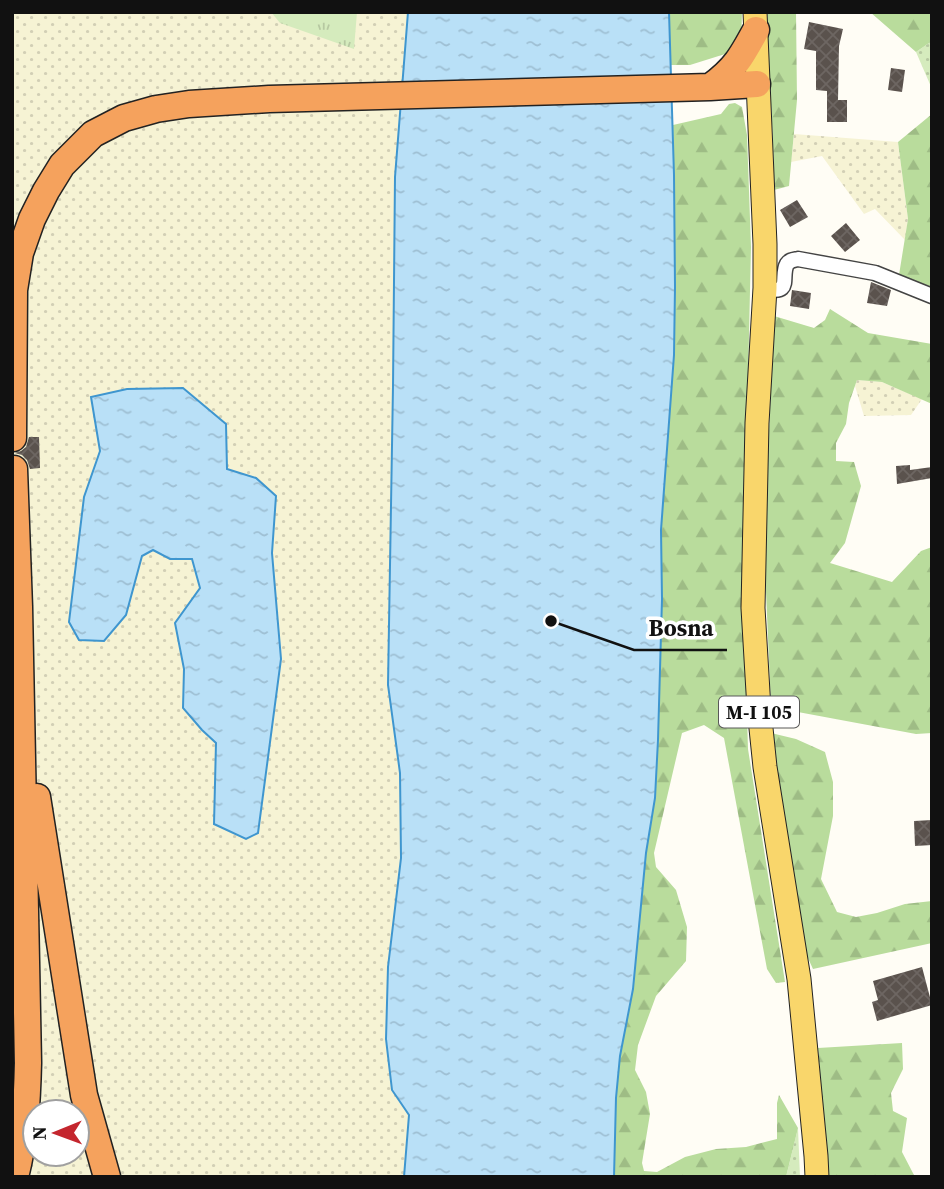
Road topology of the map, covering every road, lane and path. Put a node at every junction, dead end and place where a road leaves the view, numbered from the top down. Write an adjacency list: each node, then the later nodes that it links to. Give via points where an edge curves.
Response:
1 (755, 21): 2 (main road, M-I 105); 3 (highway, via 745,52 727,75)
2 (757, 84): 3 (highway); 4 (main road, M-I 105)
3 (710, 87): 6 (highway, via 268,99 189,104 124,118 93,134 62,165 32,219 20,253 14,290)
4 (765, 288): 5 (street, via 782,288 786,265 797,259 875,273); 13 (main road, M-I 105, via 753,608 765,767 799,978)
5 (932, 296)
6 (13, 438)
7 (14, 469): 8 (highway)
8 (21, 672): 9 (highway); 12 (highway, via 84,1095)
9 (24, 831): 10 (highway); 11 (highway, via 28,1088)
10 (12, 945)
11 (15, 1177)
12 (107, 1177)
13 (817, 1177)

